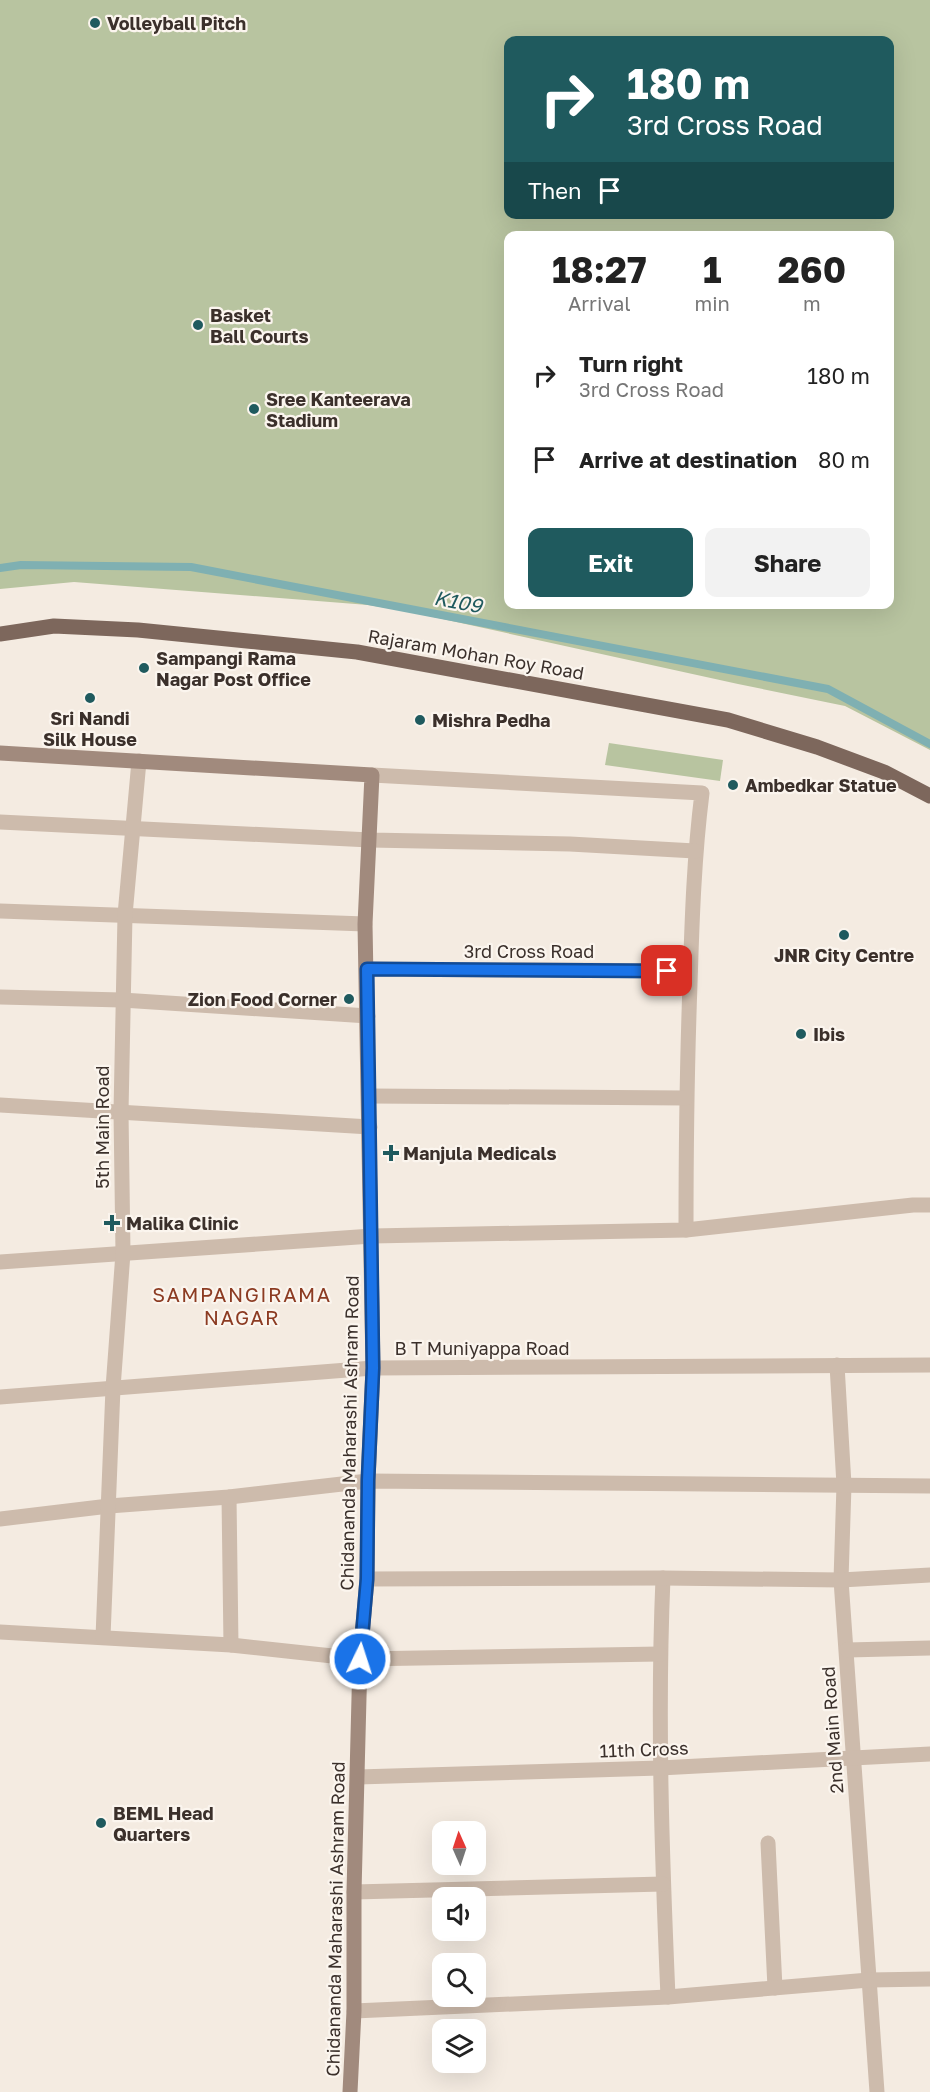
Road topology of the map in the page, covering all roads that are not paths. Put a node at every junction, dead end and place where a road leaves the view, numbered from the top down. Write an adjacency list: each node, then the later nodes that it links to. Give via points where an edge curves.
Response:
1 (0, 634): 5 (main road, Rajaram Mohan Roy Road, via 54,626 138,630 357,652 728,720 884,772)
2 (0, 753): 3 (street)
3 (139, 761): 4 (street); 7 (street, 5th Main Road)
4 (372, 775): 8 (street, Chidananda Maharashi Ashram Road); 9 (street, via 702,794)
5 (930, 796)
6 (0, 822): 7 (street)
7 (133, 828): 8 (street); 11 (street, 5th Main Road)
8 (370, 840): 9 (street); 12 (street, Chidananda Maharashi Ashram Road)
9 (695, 851): 14 (street)
10 (0, 911): 11 (street)
11 (125, 915): 12 (street); 16 (street, 5th Main Road)
12 (365, 924): 13 (street, Chidananda Maharashi Ashram Road)
13 (367, 969): 14 (street, 3rd Cross Road); 17 (street, Chidananda Maharashi Ashram Road)
14 (690, 971): 19 (street)
15 (0, 997): 16 (street)
16 (122, 1000): 17 (street); 21 (street, 5th Main Road)
17 (368, 1016): 18 (street, Chidananda Maharashi Ashram Road)
18 (370, 1096): 19 (street); 22 (street, Chidananda Maharashi Ashram Road)
19 (686, 1098): 24 (street)
20 (0, 1106): 21 (street)
21 (121, 1112): 22 (street); 26 (street, 5th Main Road)
22 (370, 1127): 25 (street, Chidananda Maharashi Ashram Road)
23 (930, 1205): 24 (street)
24 (686, 1230): 25 (street)
25 (372, 1236): 26 (street); 30 (street, Chidananda Maharashi Ashram Road)
26 (123, 1253): 27 (street); 31 (street, 5th Main Road)
27 (0, 1262)
28 (837, 1365): 29 (street, B T Muniyappa Road); 30 (street, B T Muniyappa Road); 34 (street, 2nd Main Road)
29 (930, 1365)
30 (373, 1368): 31 (street, B T Muniyappa Road); 33 (street, Chidananda Maharashi Ashram Road)
31 (113, 1388): 32 (street, B T Muniyappa Road); 37 (street, 5th Main Road)
32 (0, 1397)
33 (368, 1480): 34 (street); 36 (street); 41 (street, Chidananda Maharashi Ashram Road)
34 (844, 1485): 35 (street); 42 (street, 2nd Main Road)
35 (930, 1486)
36 (229, 1497): 37 (street); 45 (street)
37 (109, 1506): 38 (street); 44 (street, 5th Main Road)
38 (0, 1519)
39 (930, 1575): 42 (street)
40 (663, 1578): 41 (street); 42 (street); 48 (street)
41 (367, 1579): 49 (street, Chidananda Maharashi Ashram Road)
42 (841, 1580): 47 (street, 2nd Main Road)
43 (0, 1632): 44 (street)
44 (103, 1637): 45 (street)
45 (231, 1645): 49 (street)
46 (930, 1647): 47 (street)
47 (846, 1650): 51 (street, 2nd Main Road)
48 (660, 1654): 49 (street); 52 (street)
49 (360, 1659): 53 (street, Chidananda Maharashi Ashram Road)
50 (930, 1754): 51 (street, 11th Cross)
51 (854, 1758): 52 (street, 11th Cross); 58 (street, 2nd Main Road)
52 (660, 1768): 53 (street, 11th Cross); 55 (street)
53 (358, 1777): 56 (street, Chidananda Maharashi Ashram Road)
54 (768, 1843): 59 (street)
55 (663, 1884): 56 (street); 60 (street)
56 (354, 1892): 61 (street, Chidananda Maharashi Ashram Road)
57 (930, 1979): 58 (street)
58 (869, 1980): 59 (street); 63 (street, 2nd Main Road)
59 (775, 1988): 60 (street)
60 (668, 1997): 61 (street)
61 (354, 2011): 62 (street, Chidananda Maharashi Ashram Road)
62 (350, 2092)
63 (877, 2092)

